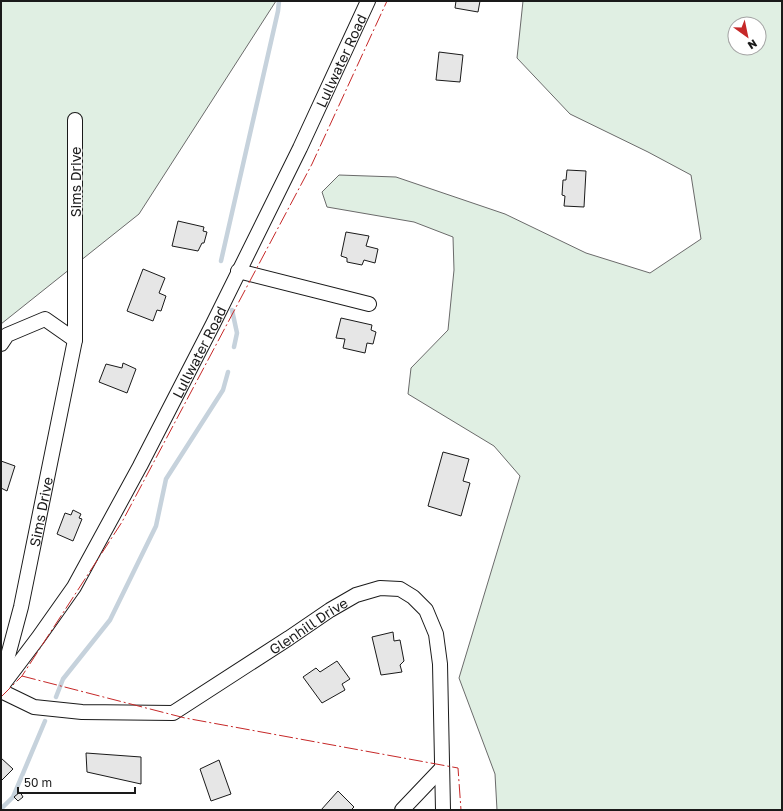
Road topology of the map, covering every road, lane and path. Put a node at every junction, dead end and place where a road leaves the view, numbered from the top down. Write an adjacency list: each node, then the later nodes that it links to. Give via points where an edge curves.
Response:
1 (368, 1): 3 (street, Lullwater Road, via 300,148)
2 (75, 120): 5 (street, Sims Drive)
3 (238, 272): 4 (street); 8 (street, Lullwater Road, via 140,466 74,587)
4 (369, 304)
5 (75, 340): 6 (street, via 45,320 7,335); 7 (street, Sims Drive, via 21,607)
6 (1, 344)
7 (1, 682)
8 (1, 687)
9 (1, 691): 10 (street, Glenhill Drive, via 34,707 82,712 173,713 356,595 380,588 400,589 426,610 436,634 440,664)
10 (442, 768): 11 (street); 12 (street, Glenhill Drive)
11 (402, 810)
12 (443, 810)

